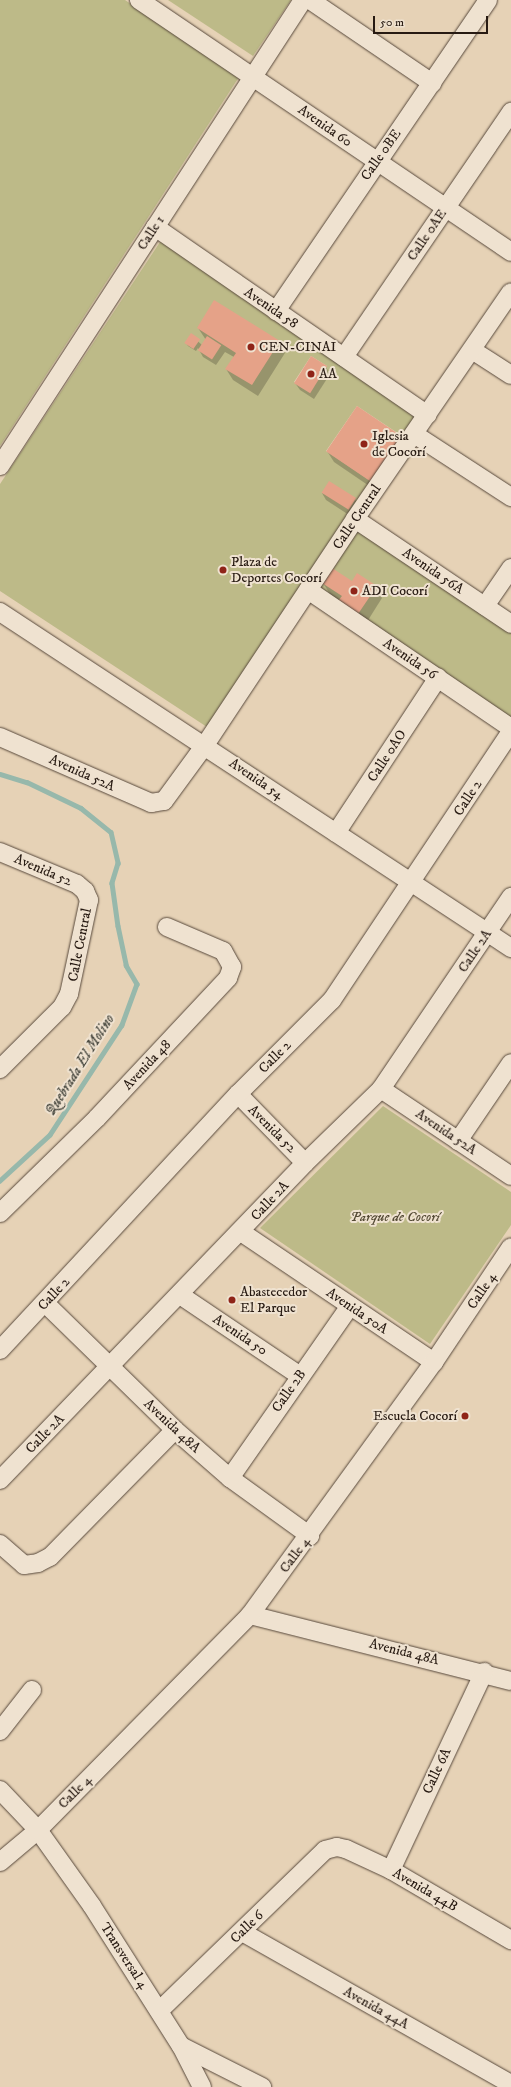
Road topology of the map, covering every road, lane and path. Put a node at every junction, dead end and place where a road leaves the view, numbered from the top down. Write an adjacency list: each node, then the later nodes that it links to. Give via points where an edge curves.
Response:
1 (139, 0): 5 (street, Avenida 60)
2 (303, 0): 5 (street, Calle 1)
3 (310, 0): 6 (street)
4 (488, 0): 6 (street, Calle 0BE)
5 (252, 76): 8 (street, Avenida 60); 10 (street, Calle 1)
6 (432, 83): 8 (street, Calle 0BE)
7 (511, 112): 9 (street, Calle 0AE)
8 (376, 162): 9 (street, Avenida 60); 13 (street, Calle 0BE)
9 (446, 208): 11 (street, Avenida 60); 15 (street, Calle 0AE)
10 (155, 227): 13 (street, Avenida 58); 19 (street, Calle 1)
11 (511, 252)
12 (511, 292): 14 (street, Calle Central)
13 (276, 312): 15 (street, Avenida 58)
14 (472, 350): 16 (street); 17 (street, Calle Central)
15 (344, 357): 17 (street, Avenida 58)
16 (511, 375)
17 (428, 415): 18 (street, Calle Central)
18 (414, 434): 20 (street); 21 (street, Calle Central)
19 (0, 466)
20 (511, 498)
21 (355, 519): 23 (street, Calle Central); 24 (street, Avenida 56A)
22 (511, 568): 24 (street)
23 (308, 590): 27 (street, Avenida 56); 31 (street, Calle Central)
24 (485, 606): 26 (street, Avenida 56A)
25 (0, 612): 31 (street, Avenida 54)
26 (511, 624)
27 (438, 678): 28 (street, Avenida 56); 33 (street, Calle 0AO)
28 (511, 728)
29 (511, 732): 35 (street, Calle 2)
30 (0, 737): 32 (street, Avenida 52A, via 151,803)
31 (205, 745): 32 (street, Calle Central); 33 (street, Avenida 54)
32 (164, 801)
33 (336, 833): 35 (street, Avenida 54)
34 (0, 852): 36 (street, Avenida 52, via 77,884)
35 (412, 882): 39 (street, Avenida 54); 44 (street, Calle 2, via 332,1000)
36 (85, 891): 42 (street, Calle Central, via 89,900 70,994 62,1007)
37 (511, 897): 39 (street, Calle 2A)
38 (168, 927): 48 (street, Avenida 48, via 223,952 232,967 228,978 97,1118)
39 (487, 933): 40 (street, Avenida 54); 43 (street, Calle 2A)
40 (511, 948)
41 (511, 1063): 45 (street)
42 (0, 1068)
43 (381, 1089): 45 (street, Avenida 52A); 46 (street, Calle 2A)
44 (238, 1094): 46 (street, Avenida 52); 52 (street, Calle 2)
45 (458, 1141): 47 (street, Avenida 52A)
46 (305, 1163): 49 (street, Calle 2A)
47 (511, 1176)
48 (0, 1213)
49 (241, 1232): 51 (street, Calle 2A); 53 (street, Avenida 50A)
50 (511, 1247): 55 (street, Calle 4)
51 (180, 1295): 56 (street, Calle 2A); 57 (street, Avenida 50)
52 (46, 1304): 54 (street, Calle 2); 56 (street, Avenida 48A)
53 (350, 1306): 55 (street, Avenida 50A); 57 (street, Calle 2B)
54 (0, 1350)
55 (434, 1362): 61 (street, Calle 4)
56 (110, 1366): 58 (street, Avenida 48A); 60 (street, Calle 2A)
57 (300, 1376): 59 (street, Calle 2B)
58 (175, 1430): 59 (street, Avenida 48A); 62 (street, via 50,1557 38,1563 24,1565)
59 (230, 1478): 61 (street, Avenida 48A)
60 (0, 1480)
61 (310, 1536): 63 (street, Calle 4)
62 (0, 1544)
63 (250, 1615): 64 (street, Avenida 48A); 69 (street, Calle 4)
64 (484, 1672): 65 (street, Avenida 48A); 72 (street, Calle 6A)
65 (511, 1680)
66 (32, 1690): 67 (street)
67 (0, 1731)
68 (0, 1790): 69 (street, Transversal 4)
69 (38, 1830): 71 (street, Calle 4); 75 (street, Transversal 4, via 92,1906)
70 (337, 1847): 72 (street, Avenida 44B); 73 (street, Calle 6, via 325,1850)
71 (0, 1862)
72 (391, 1870): 74 (street, Avenida 44B)
73 (242, 1932): 75 (street, Calle 6); 77 (street, Avenida 44A)
74 (511, 1940)
75 (159, 2011): 76 (street, Transversal 4)
76 (181, 2046): 78 (street, Transversal 4); 79 (street)
77 (511, 2084)
78 (202, 2087)
79 (262, 2087)

